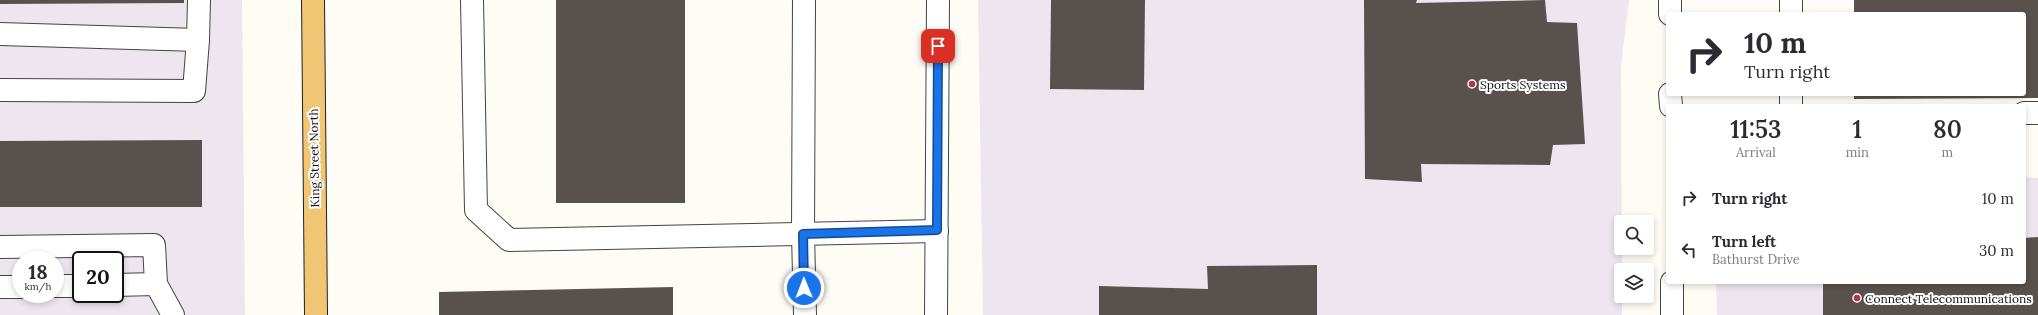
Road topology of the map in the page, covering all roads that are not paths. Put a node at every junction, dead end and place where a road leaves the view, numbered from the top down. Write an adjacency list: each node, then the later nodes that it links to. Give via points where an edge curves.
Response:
1 (199, 0): 11 (street)
2 (313, 0): 24 (main road, King Street North)
3 (472, 0): 16 (street, via 476,210 509,240)
4 (804, 0): 16 (street)
5 (938, 0): 15 (street)
6 (1670, 0): 8 (street)
7 (1792, 0): 9 (street)
8 (1670, 12)
9 (1791, 12)
10 (0, 34): 11 (street)
11 (198, 40): 12 (street, via 194,91)
12 (0, 90)
13 (2026, 113): 14 (street)
14 (2038, 113)
15 (937, 230): 16 (street); 26 (street)
16 (803, 234): 25 (street)
17 (0, 247): 18 (street, via 154,245)
18 (156, 284): 20 (street); 23 (street)
19 (1672, 284): 27 (street)
20 (124, 285)
21 (0, 287): 22 (street)
22 (12, 287)
23 (173, 315)
24 (316, 315)
25 (805, 315)
26 (936, 315)
27 (1672, 315)

